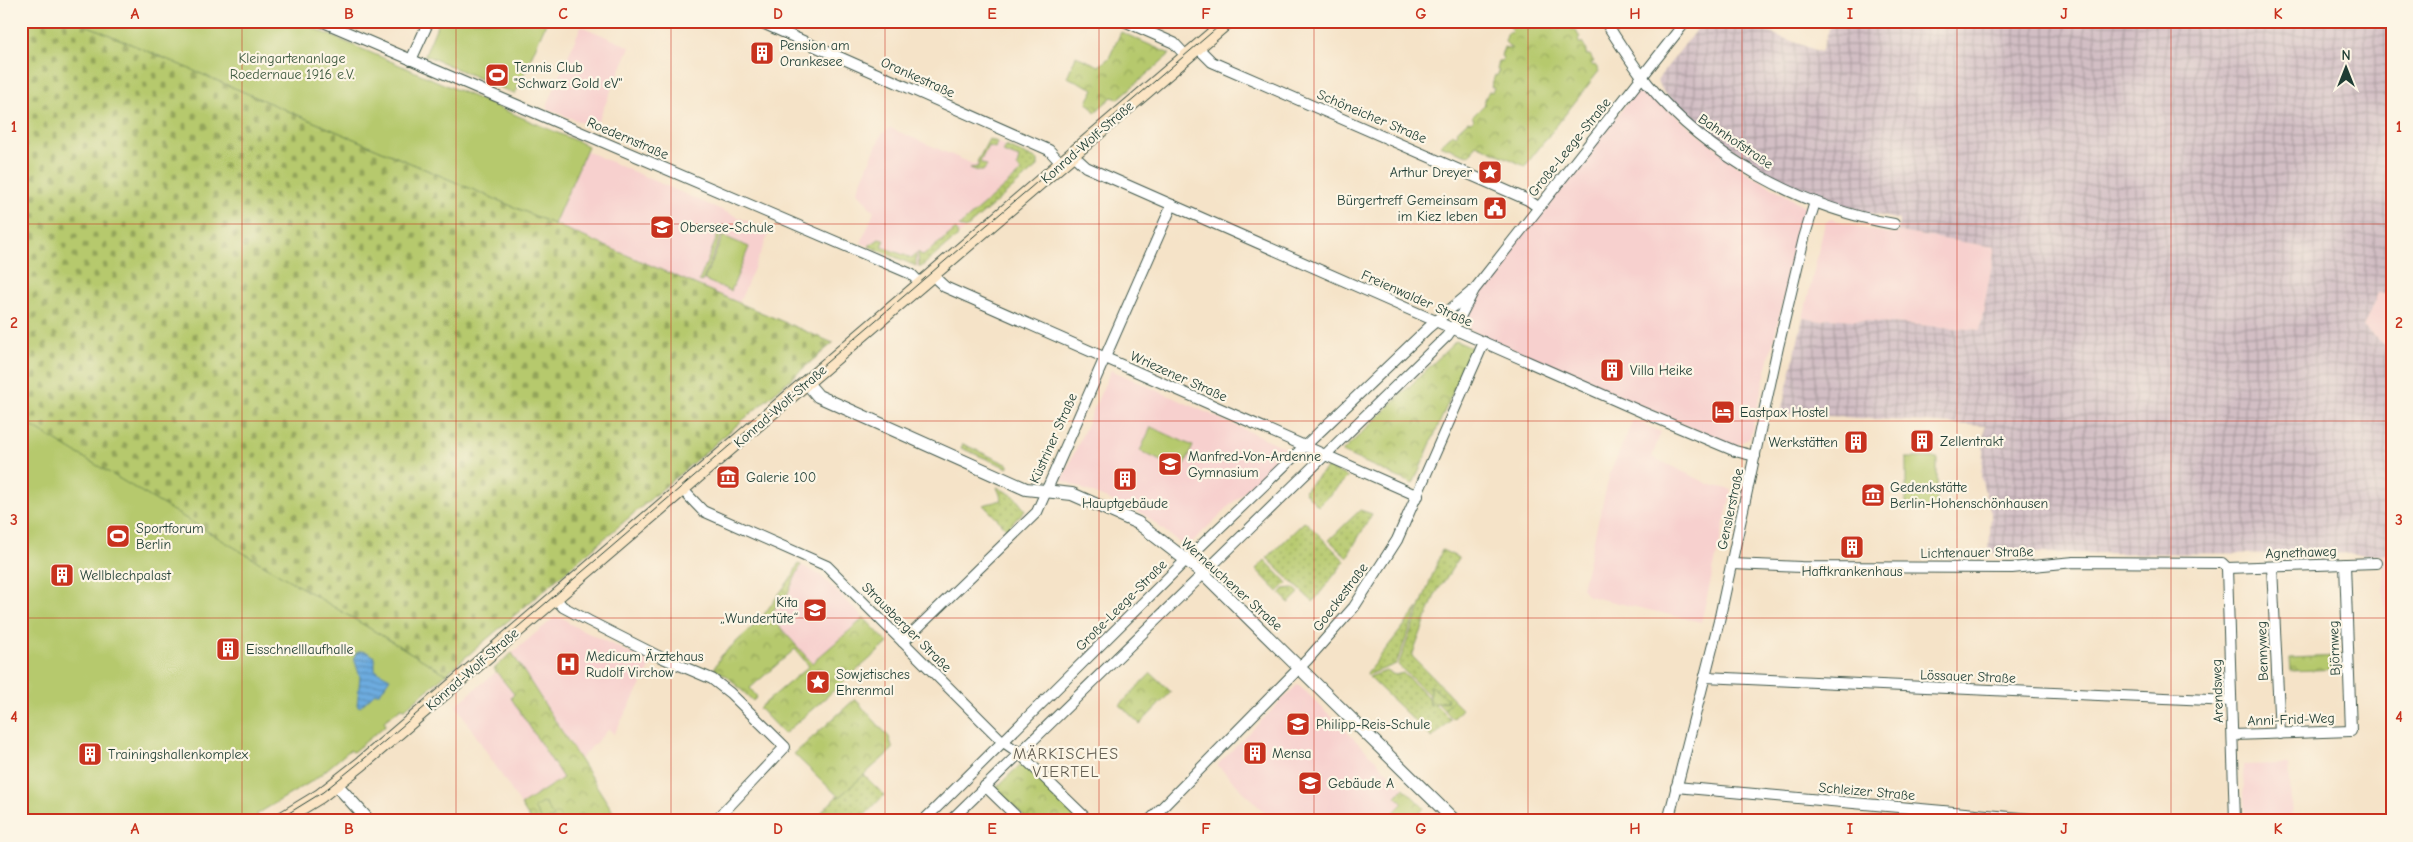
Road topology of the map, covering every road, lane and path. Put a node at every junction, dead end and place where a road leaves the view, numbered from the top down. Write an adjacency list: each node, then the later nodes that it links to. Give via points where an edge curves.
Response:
1 (320, 21): 9 (street, Roedernstraße)
2 (429, 21): 9 (street)
3 (758, 21): 12 (street, Orankestraße, via 1042,146)
4 (1124, 21): 8 (street, Schöneicher Straße)
5 (1228, 21): 8 (main road, Konrad-Wolf-Straße)
6 (1606, 21): 10 (street, Bahnhofstraße)
7 (1686, 21): 10 (street, Große-Leege-Straße)
8 (1192, 52): 11 (main road, Konrad-Wolf-Straße); 15 (street, Schöneicher Straße, via 1528,200)
9 (412, 60): 17 (street, Roedernstraße)
10 (1642, 77): 13 (street, Bahnhofstraße, via 1675,113 1722,151 1764,178); 15 (street, Große-Leege-Straße)
11 (1073, 155): 12 (main road, Konrad-Wolf-Straße); 14 (street, Freienwalder Straße, via 1086,167)
12 (1062, 164): 17 (main road, Konrad-Wolf-Straße)
13 (1815, 202): 16 (street, Bahnhofstraße); 26 (street, Genslerstraße)
14 (1172, 205): 19 (street, Freienwalder Straße); 22 (street, Küstriner Straße)
15 (1538, 208): 18 (street, Große-Leege-Straße)
16 (1894, 224)
17 (927, 280): 22 (street, Wriezener Straße); 23 (main road, Konrad-Wolf-Straße)
18 (1474, 290): 19 (street, Große-Leege-Straße); 20 (street, Große-Leege-Straße)
19 (1436, 322): 20 (street, Freienwalder Straße); 24 (street, Große-Leege-Straße)
20 (1453, 329): 21 (street, Freienwalder Straße); 25 (street, Große-Leege-Straße)
21 (1484, 342): 26 (street, Freienwalder Straße, via 1649,415 1735,451); 29 (street, Goeckestraße)
22 (1104, 358): 24 (street, Wriezener Straße); 28 (street, Küstriner Straße)
23 (807, 383): 27 (main road, Konrad-Wolf-Straße); 28 (street, Werneuchener Straße, via 818,396 1026,490)
24 (1306, 446): 25 (street, Wriezener Straße); 30 (street, Große-Leege-Straße)
25 (1325, 455): 29 (street, Wriezener Straße); 36 (street, Große-Leege-Straße)
26 (1755, 456): 32 (street, Genslerstraße)
27 (682, 489): 37 (main road, Konrad-Wolf-Straße); 38 (street, Strausberger Straße, via 703,511 827,566)
28 (1045, 491): 30 (street, Werneuchener Straße, via 1072,494 1138,523); 38 (street, Küstriner Straße, via 1037,512)
29 (1418, 496): 39 (street, Goeckestraße, via 1397,540 1368,587)
30 (1186, 560): 36 (street, Werneuchener Straße); 45 (street, Große-Leege-Straße)
31 (2376, 563): 33 (street, Agnethaweg)
32 (1732, 564): 34 (street, Lichtenauer Straße, via 2012,568 2074,562); 40 (street, Genslerstraße)
33 (2345, 564): 35 (street, Agnethaweg); 42 (street, Björnweg)
34 (2224, 565): 35 (street, Agnethaweg); 41 (street, Arendsweg)
35 (2272, 566): 43 (street, Bennyweg)
36 (1203, 573): 39 (street, Werneuchener Straße); 46 (street, Große-Leege-Straße)
37 (555, 598): 47 (main road, Konrad-Wolf-Straße); 52 (street, via 563,607 589,621 658,656 712,678 784,747)
38 (903, 642): 45 (street, Strausberger Straße)
39 (1300, 667): 57 (street, Goeckestraße); 58 (street, Werneuchener Straße)
40 (1705, 677): 41 (street, Lössauer Straße); 49 (street, Genslerstraße)
41 (2231, 701): 44 (street, Arendsweg)
42 (2351, 732): 43 (street, Anni-Frid-Weg)
43 (2280, 734): 44 (street, Anni-Frid-Weg)
44 (2233, 735): 61 (street, Arendsweg)
45 (1002, 741): 46 (street, Strausberger Straße); 53 (street, Große-Leege-Straße)
46 (1018, 752): 48 (street, Große-Leege-Straße); 56 (street, Strausberger Straße)
47 (336, 784): 50 (main road, Konrad-Wolf-Straße); 51 (street)
48 (985, 786): 54 (street, Große-Leege-Straße); 55 (street)
49 (1676, 787): 59 (street, Genslerstraße); 60 (street, Schleizer Straße)
50 (279, 821)
51 (369, 821)
52 (715, 821)
53 (923, 821)
54 (950, 821)
55 (1021, 821)
56 (1089, 821)
57 (1149, 821)
58 (1456, 821)
59 (1668, 821)
60 (2055, 821)
61 (2234, 821)

